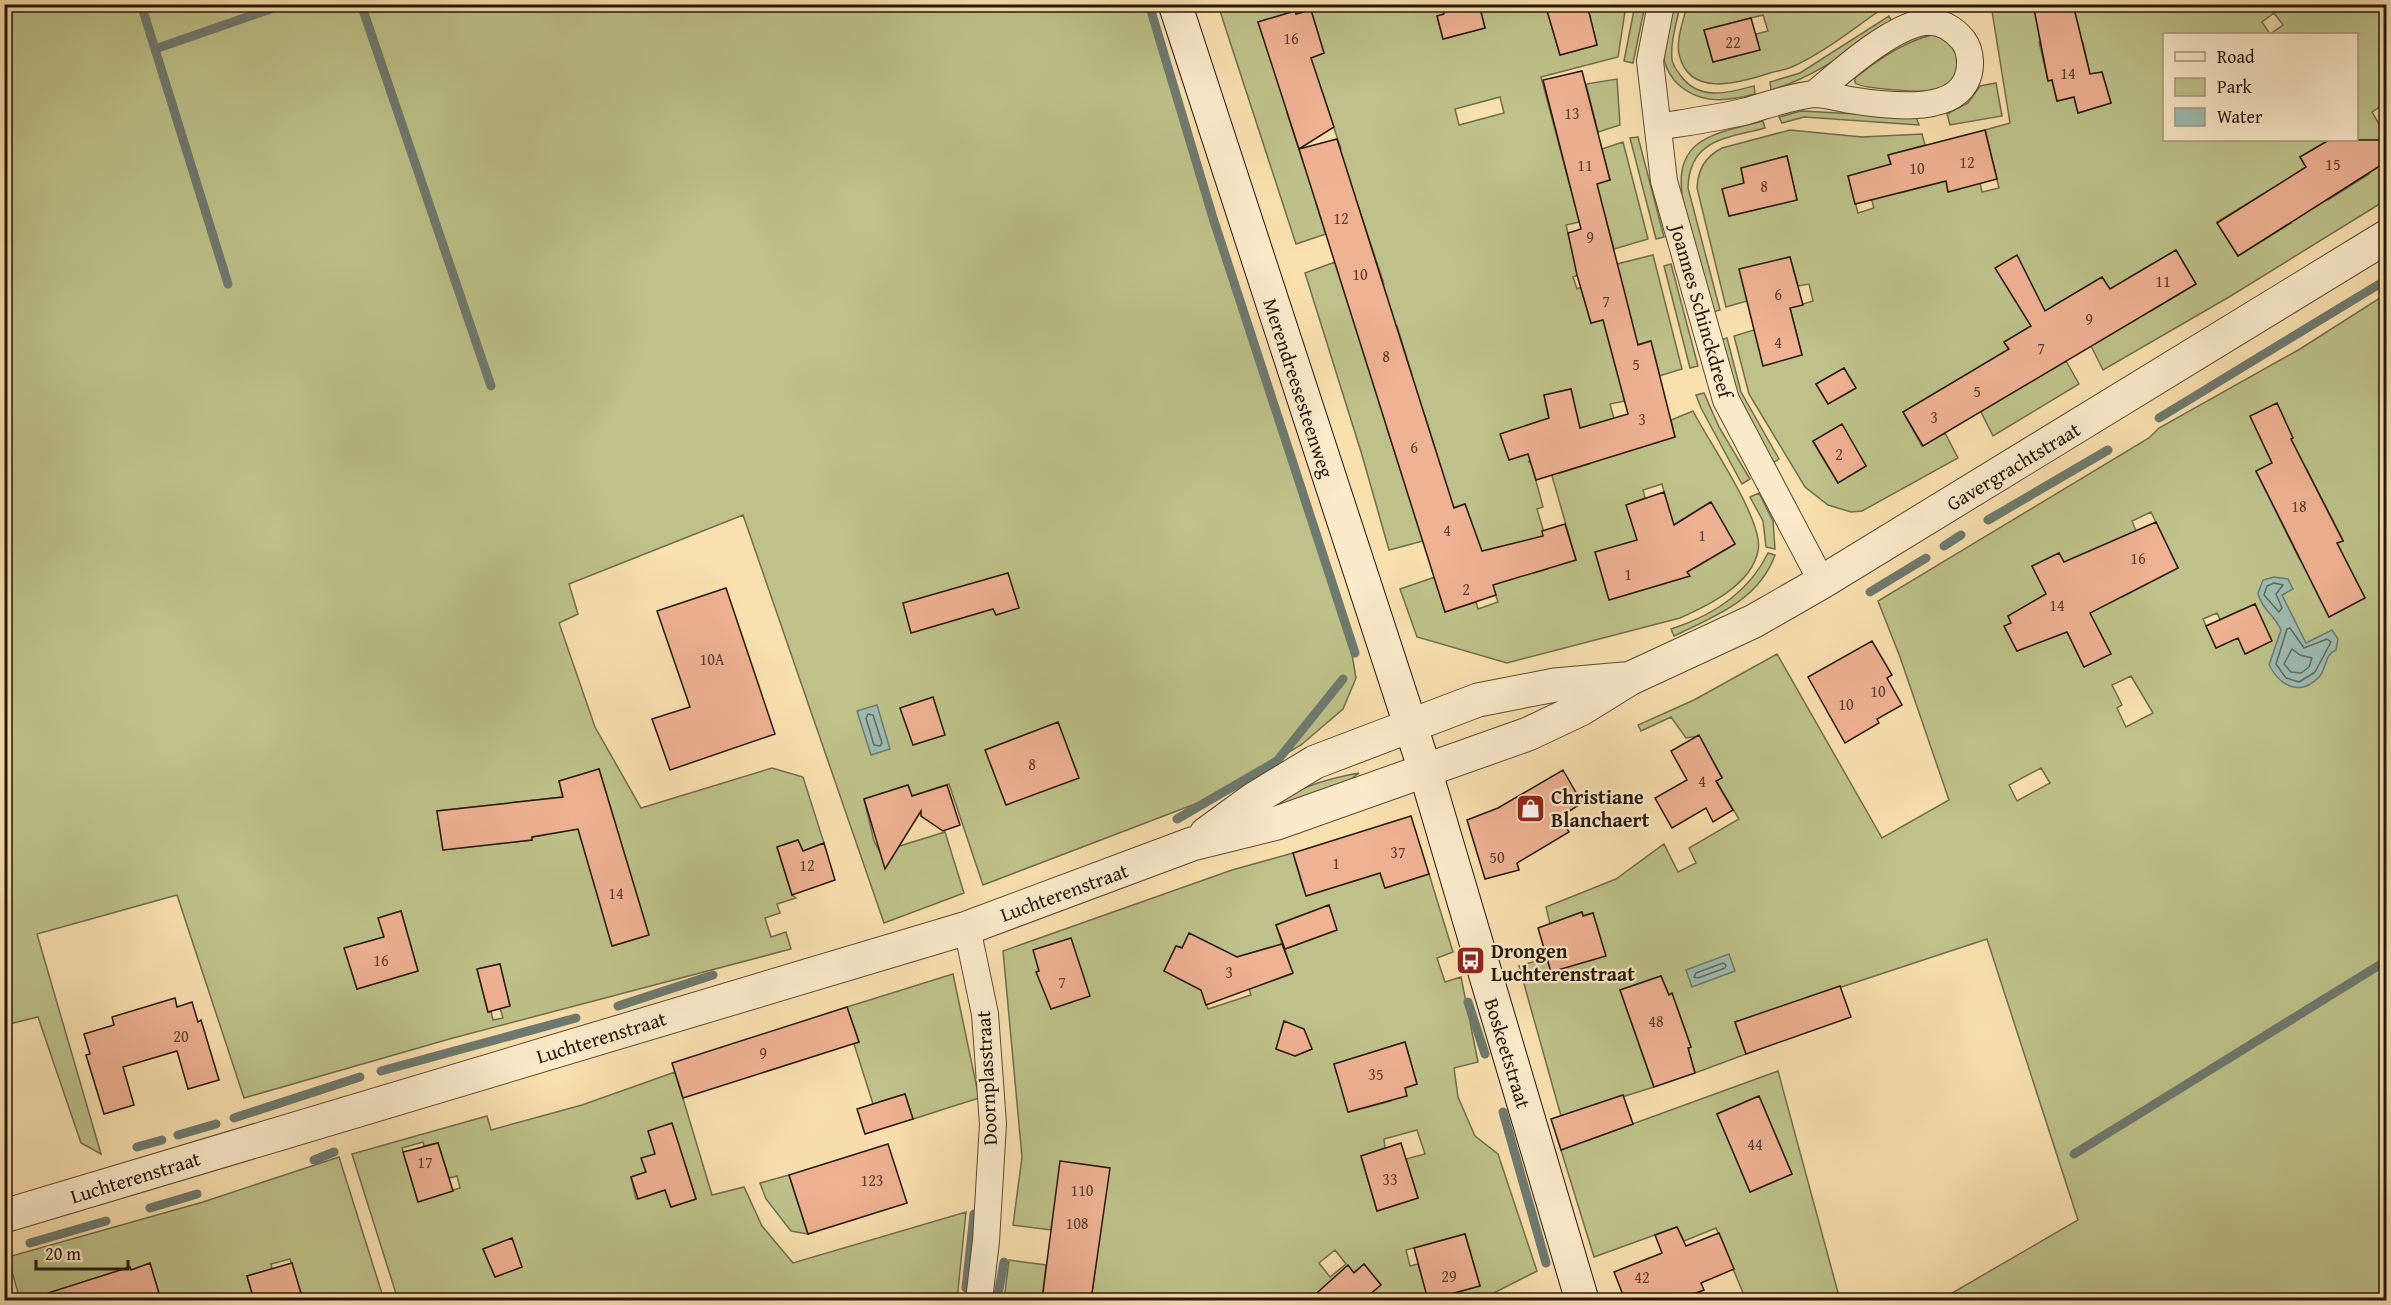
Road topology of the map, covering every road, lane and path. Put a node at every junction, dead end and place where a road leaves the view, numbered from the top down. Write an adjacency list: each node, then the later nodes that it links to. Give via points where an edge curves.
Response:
1 (1175, 4): 8 (street, Merendreesesteenweg)
2 (1661, 4): 4 (street, Joannes Schinckdreef, via 1650,61)
3 (1814, 94): 3 (street, via 1874,103 1933,104 1950,99 1962,88 1971,61 1965,43 1953,29 1925,22 1886,40); 4 (street, via 1726,116)
4 (1658, 127): 6 (street, Joannes Schinckdreef, via 1664,181 1726,400)
5 (2386, 237): 6 (street, Gavergrachtstraat)
6 (1822, 582): 7 (street, Gavergrachtstraat, via 1754,621)
7 (1631, 678): 8 (street, Gavergrachtstraat, via 1555,685 1478,700); 9 (street, Gavergrachtstraat, via 1581,709 1528,734)
8 (1411, 725): 9 (street, Merendreesesteenweg); 10 (street, Luchterenstraat, via 1315,762 1254,799)
9 (1425, 770): 10 (street, Luchterenstraat, via 1277,823); 14 (street, Boskeetstraat)
10 (1192, 844): 11 (street, Luchterenstraat)
11 (967, 928): 12 (street, Luchterenstraat); 13 (street, Doornplasstraat, via 985,1014 993,1124)
12 (4, 1216)
13 (979, 1300)
14 (1582, 1300)

